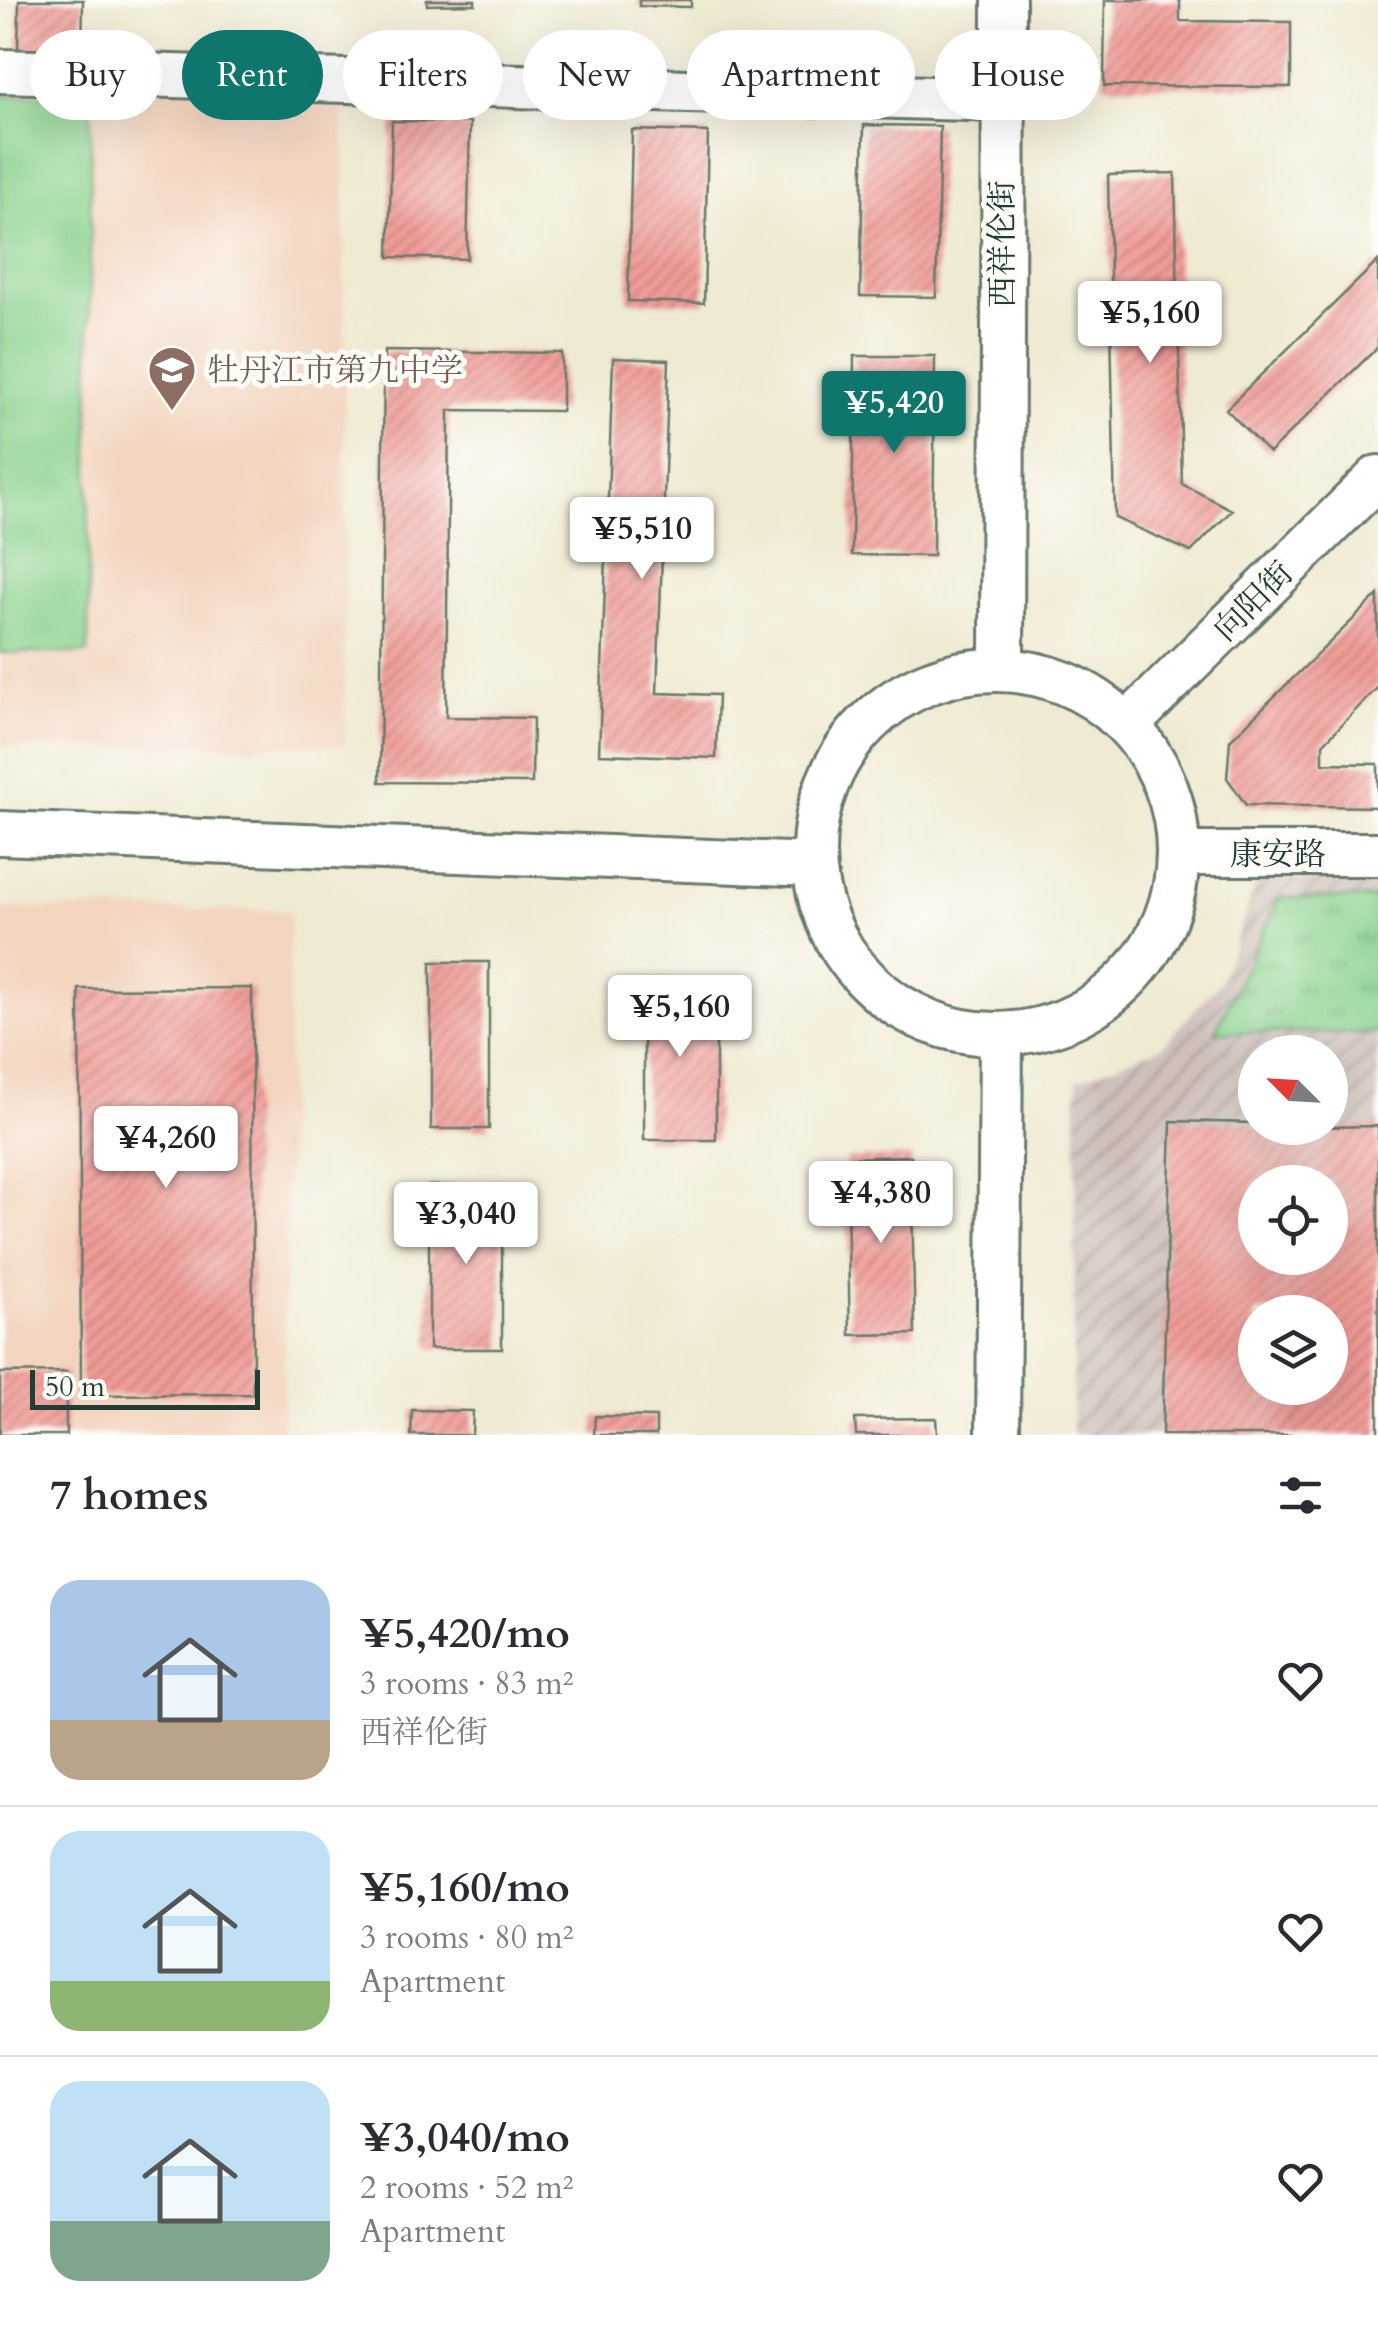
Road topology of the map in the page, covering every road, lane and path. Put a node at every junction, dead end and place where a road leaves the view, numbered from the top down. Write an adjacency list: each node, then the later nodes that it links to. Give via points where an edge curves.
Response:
1 (1004, 0): 2 (street, 西祥伦街)
2 (1003, 30)
3 (0, 71): 4 (street)
4 (935, 98)
5 (1002, 120): 7 (street, 西祥伦街)
6 (1378, 478): 8 (street, 向阳街)
7 (1002, 668): 8 (street, via 1063,682); 12 (street, via 942,677 888,704 845,748 820,804)
8 (1128, 724): 10 (street, via 1156,762 1174,807)
9 (0, 833): 12 (street)
10 (1179, 854): 11 (street, 康安路); 13 (street, via 1170,910 1144,959 1105,999 1055,1025)
11 (1378, 854)
12 (814, 865): 13 (street, via 826,919 854,967 895,1005 945,1028)
13 (1000, 1035): 14 (street)
14 (998, 1435)

